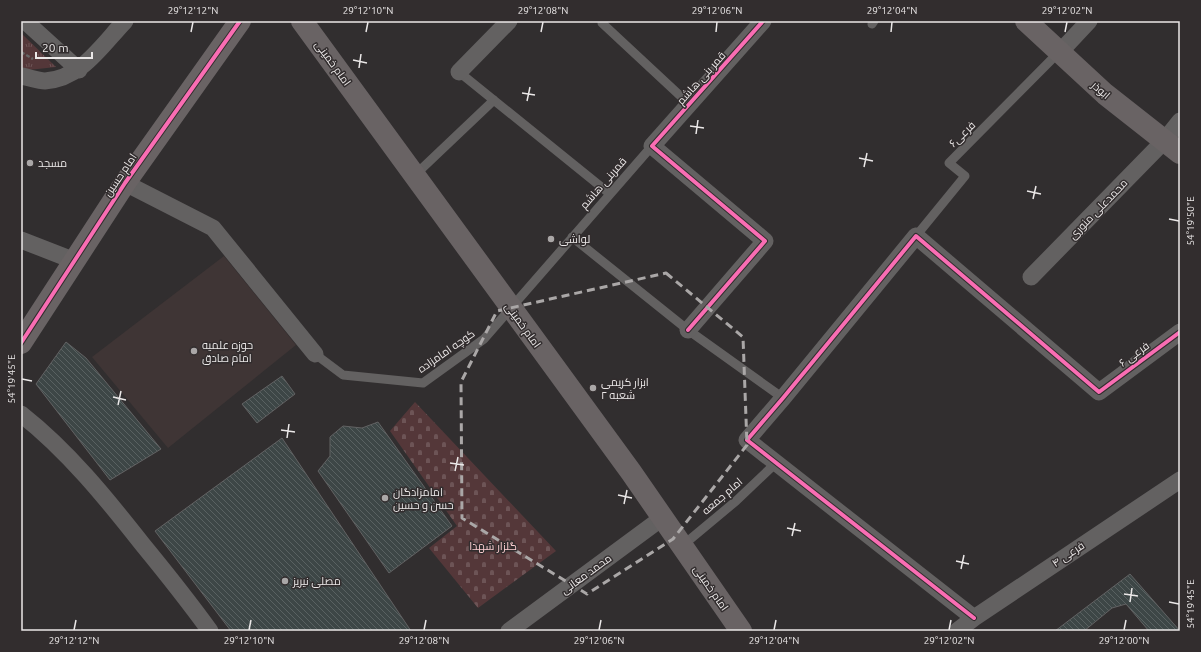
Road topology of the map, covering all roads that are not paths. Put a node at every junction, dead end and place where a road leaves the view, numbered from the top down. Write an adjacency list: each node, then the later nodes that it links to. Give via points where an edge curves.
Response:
1 (25, 21): 11 (street)
2 (125, 21): 11 (street)
3 (240, 21): 20 (main road, امام حسین)
4 (302, 21): 19 (main road, امام خمینی)
5 (509, 21): 12 (street)
6 (604, 21): 15 (lane, via 602,23)
7 (763, 21): 15 (street, قمر بنی هاشم)
8 (1026, 21): 10 (main road, ابوذر)
9 (1090, 21): 10 (street)
10 (1060, 52): 18 (main road, ابوذر, via 1106,94); 23 (lane, فرعی۶, via 949,162 965,176)
11 (79, 70): 13 (street, via 44,81)
12 (459, 72): 14 (lane)
13 (21, 76)
14 (494, 100): 19 (lane); 21 (lane)
15 (689, 104): 17 (street, قمر بنی هاشم)
16 (1180, 121): 18 (street, محمدعلی منوری)
17 (652, 146): 21 (lane, قمربنی هاشم); 28 (street, via 764,241)
18 (1172, 147): 26 (street, محمدعلی منوری)
19 (415, 175): 27 (main road, امام خمینی)
20 (125, 183): 25 (main road, امام حسین); 31 (street, via 213,228)
21 (610, 194): 22 (lane, قمربنی هاشم)
22 (572, 236): 27 (lane, قمربنی هاشم); 28 (lane)
23 (916, 236): 29 (street, فرعی ۶, via 1099,392); 32 (street)
24 (21, 240): 25 (street)
25 (74, 261): 30 (main road, امام حسین)
26 (1032, 277)
27 (511, 307): 31 (lane, کوچه امامزاده, via 484,339 423,383 343,375); 36 (main road, امام خمینی)
28 (688, 330): 32 (lane)
29 (1180, 332)
30 (21, 343)
31 (315, 354)
32 (784, 398): 34 (street, via 747,440)
33 (21, 414): 39 (street, via 39,428 112,505)
34 (776, 463): 37 (lane, امام جمعه, via 736,501); 38 (street)
35 (1180, 480): 38 (street, فرعی ۴)
36 (662, 518): 37 (main road, امام خمینی); 40 (street, محمد معانی)
37 (682, 546): 41 (main road, امام خمینی)
38 (974, 618): 42 (street, فرعی ۴)
39 (210, 631)
40 (509, 631)
41 (741, 631)
42 (957, 631)

